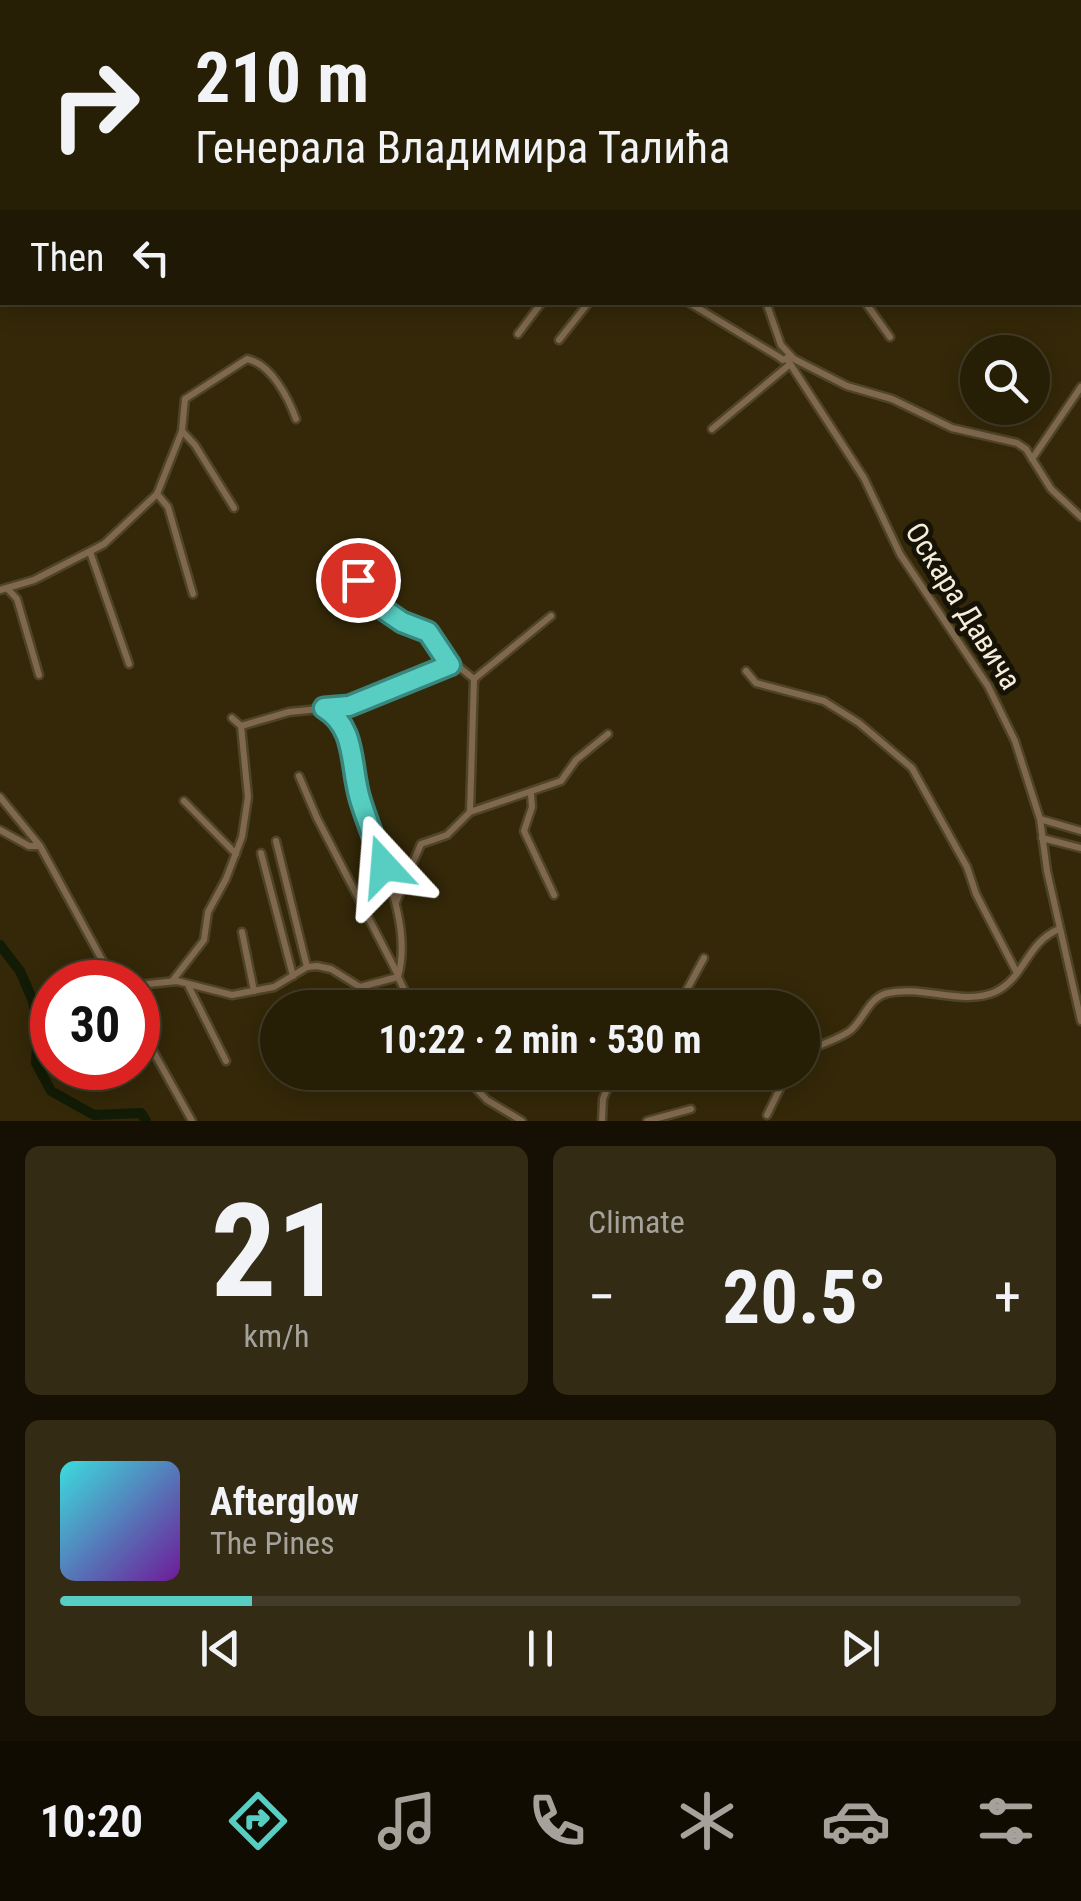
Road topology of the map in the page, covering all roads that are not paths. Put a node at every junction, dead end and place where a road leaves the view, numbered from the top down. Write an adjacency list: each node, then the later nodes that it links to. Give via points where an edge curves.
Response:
1 (540, 305): 6 (street)
2 (587, 305): 8 (street)
3 (693, 305): 9 (street)
4 (767, 305): 9 (street, Оскара Давича)
5 (867, 305): 7 (street)
6 (518, 334)
7 (890, 337)
8 (558, 340)
9 (789, 360): 12 (street); 14 (street, via 952,428 1017,443); 37 (street, Оскара Давича, via 864,478 900,554 988,686 1015,741)
10 (1081, 387): 14 (street)
11 (296, 418): 13 (street, via 285,392 247,359 185,398)
12 (712, 430)
13 (182, 431): 15 (street); 16 (street)
14 (1032, 460): 17 (street, via 1051,490)
15 (157, 494): 18 (street); 21 (street, via 168,508)
16 (234, 508)
17 (1081, 517)
18 (90, 552): 20 (street); 23 (street)
19 (346, 565): 24 (street, via 386,611 428,632)
20 (3, 589): 26 (street, via 17,598)
21 (193, 594)
22 (551, 616): 27 (street)
23 (129, 664)
24 (450, 665): 27 (street); 28 (street, via 349,706)
25 (746, 671): 53 (street, via 756,683 824,700 912,768)
26 (39, 675)
27 (474, 679): 36 (street)
28 (324, 708): 30 (street); 47 (street, via 340,717 358,795)
29 (232, 718): 30 (street)
30 (241, 726): 45 (street, via 248,815)
31 (608, 734): 33 (street, via 561,781)
32 (300, 776): 54 (street)
33 (531, 794): 36 (street); 46 (street, via 524,831)
34 (0, 797): 42 (street)
35 (184, 801): 45 (street)
36 (470, 812): 47 (street, via 447,835 421,844)
37 (1040, 819): 39 (street); 40 (street, Оскара Давича)
38 (0, 830): 42 (street)
39 (1081, 831)
40 (1042, 838): 43 (street); 48 (street, Оскара Давича)
41 (276, 841): 52 (street)
42 (40, 846): 51 (street)
43 (1081, 848)
44 (261, 853): 55 (street)
45 (236, 854): 56 (street, via 208,912 204,940)
46 (554, 896)
47 (396, 902): 54 (street)
48 (1060, 929): 53 (street, via 1038,941); 62 (street, Оскара Давича)
49 (242, 932): 61 (street)
50 (704, 958): 60 (street)
51 (102, 960)
52 (307, 967): 54 (street, via 331,969 360,987); 55 (street)
53 (1017, 973): 63 (street, via 980,996 884,993 852,1029)
54 (398, 974): 59 (street)
55 (292, 976): 61 (street)
56 (172, 981): 57 (street); 58 (street)
57 (160, 982)
58 (189, 986): 61 (street, via 226,995); 64 (street)
59 (405, 990)
60 (687, 990)
61 (254, 991)
62 (1081, 1019)
63 (820, 1045)
64 (226, 1061)
65 (160, 1064): 71 (street)
66 (477, 1090): 72 (street)
67 (606, 1090): 73 (street)
68 (779, 1090): 70 (street)
69 (691, 1109): 74 (street)
70 (767, 1116)
71 (192, 1121)
72 (522, 1121)
73 (602, 1121)
74 (647, 1121)

